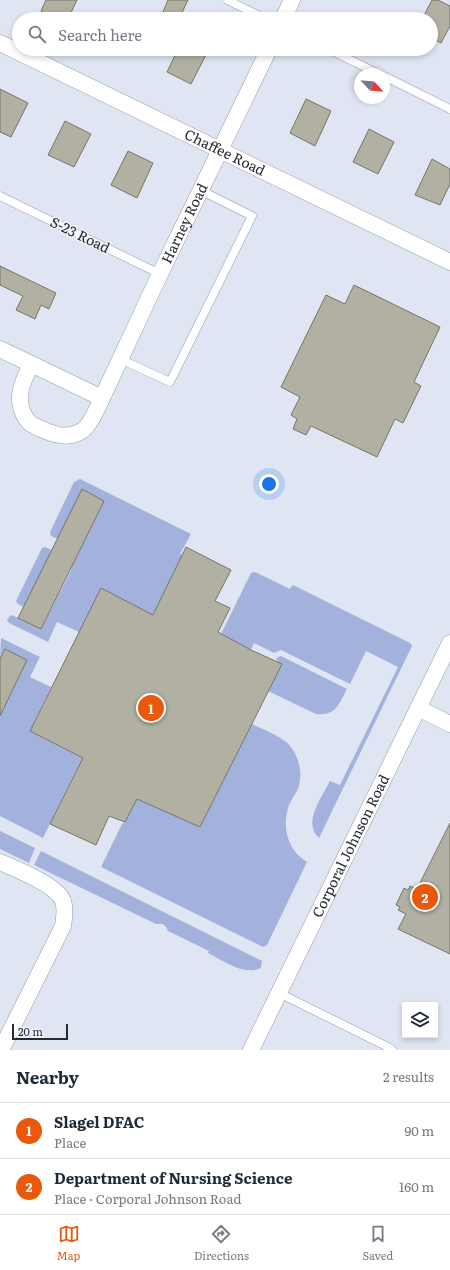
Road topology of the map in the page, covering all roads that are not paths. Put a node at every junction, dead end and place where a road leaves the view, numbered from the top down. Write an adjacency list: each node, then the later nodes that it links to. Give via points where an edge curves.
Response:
1 (227, 0): 3 (lane)
2 (292, 0): 4 (street)
3 (252, 12)
4 (286, 12)
5 (0, 43): 6 (street, Chaffee Road)
6 (12, 49)
7 (27, 56): 13 (street, Chaffee Road)
8 (266, 56): 13 (street, Harney Road)
9 (342, 56): 10 (lane)
10 (367, 68)
11 (390, 79): 12 (lane)
12 (450, 109)
13 (220, 150): 14 (street, Harney Road); 16 (street, Chaffee Road)
14 (200, 190): 17 (street, Harney Road); 19 (lane, via 252,216 170,382)
15 (0, 196): 17 (lane, S-23 Road)
16 (450, 262)
17 (160, 274): 19 (street, Harney Road)
18 (0, 349): 20 (street)
19 (120, 359): 21 (street, Harney Road)
20 (31, 364): 21 (street); 21 (street, Harney Road, via 20,396 22,410 29,422 47,431 61,436 72,436 84,429)
21 (102, 398)
22 (450, 643): 23 (street, Corporal Johnson Road)
23 (418, 708): 24 (street); 26 (street, Corporal Johnson Road)
24 (450, 724)
25 (0, 862): 27 (street, via 57,892 63,901 64,916 63,926)
26 (279, 993): 28 (street, Corporal Johnson Road); 29 (lane)
27 (2, 1050)
28 (251, 1050)
29 (392, 1050)

